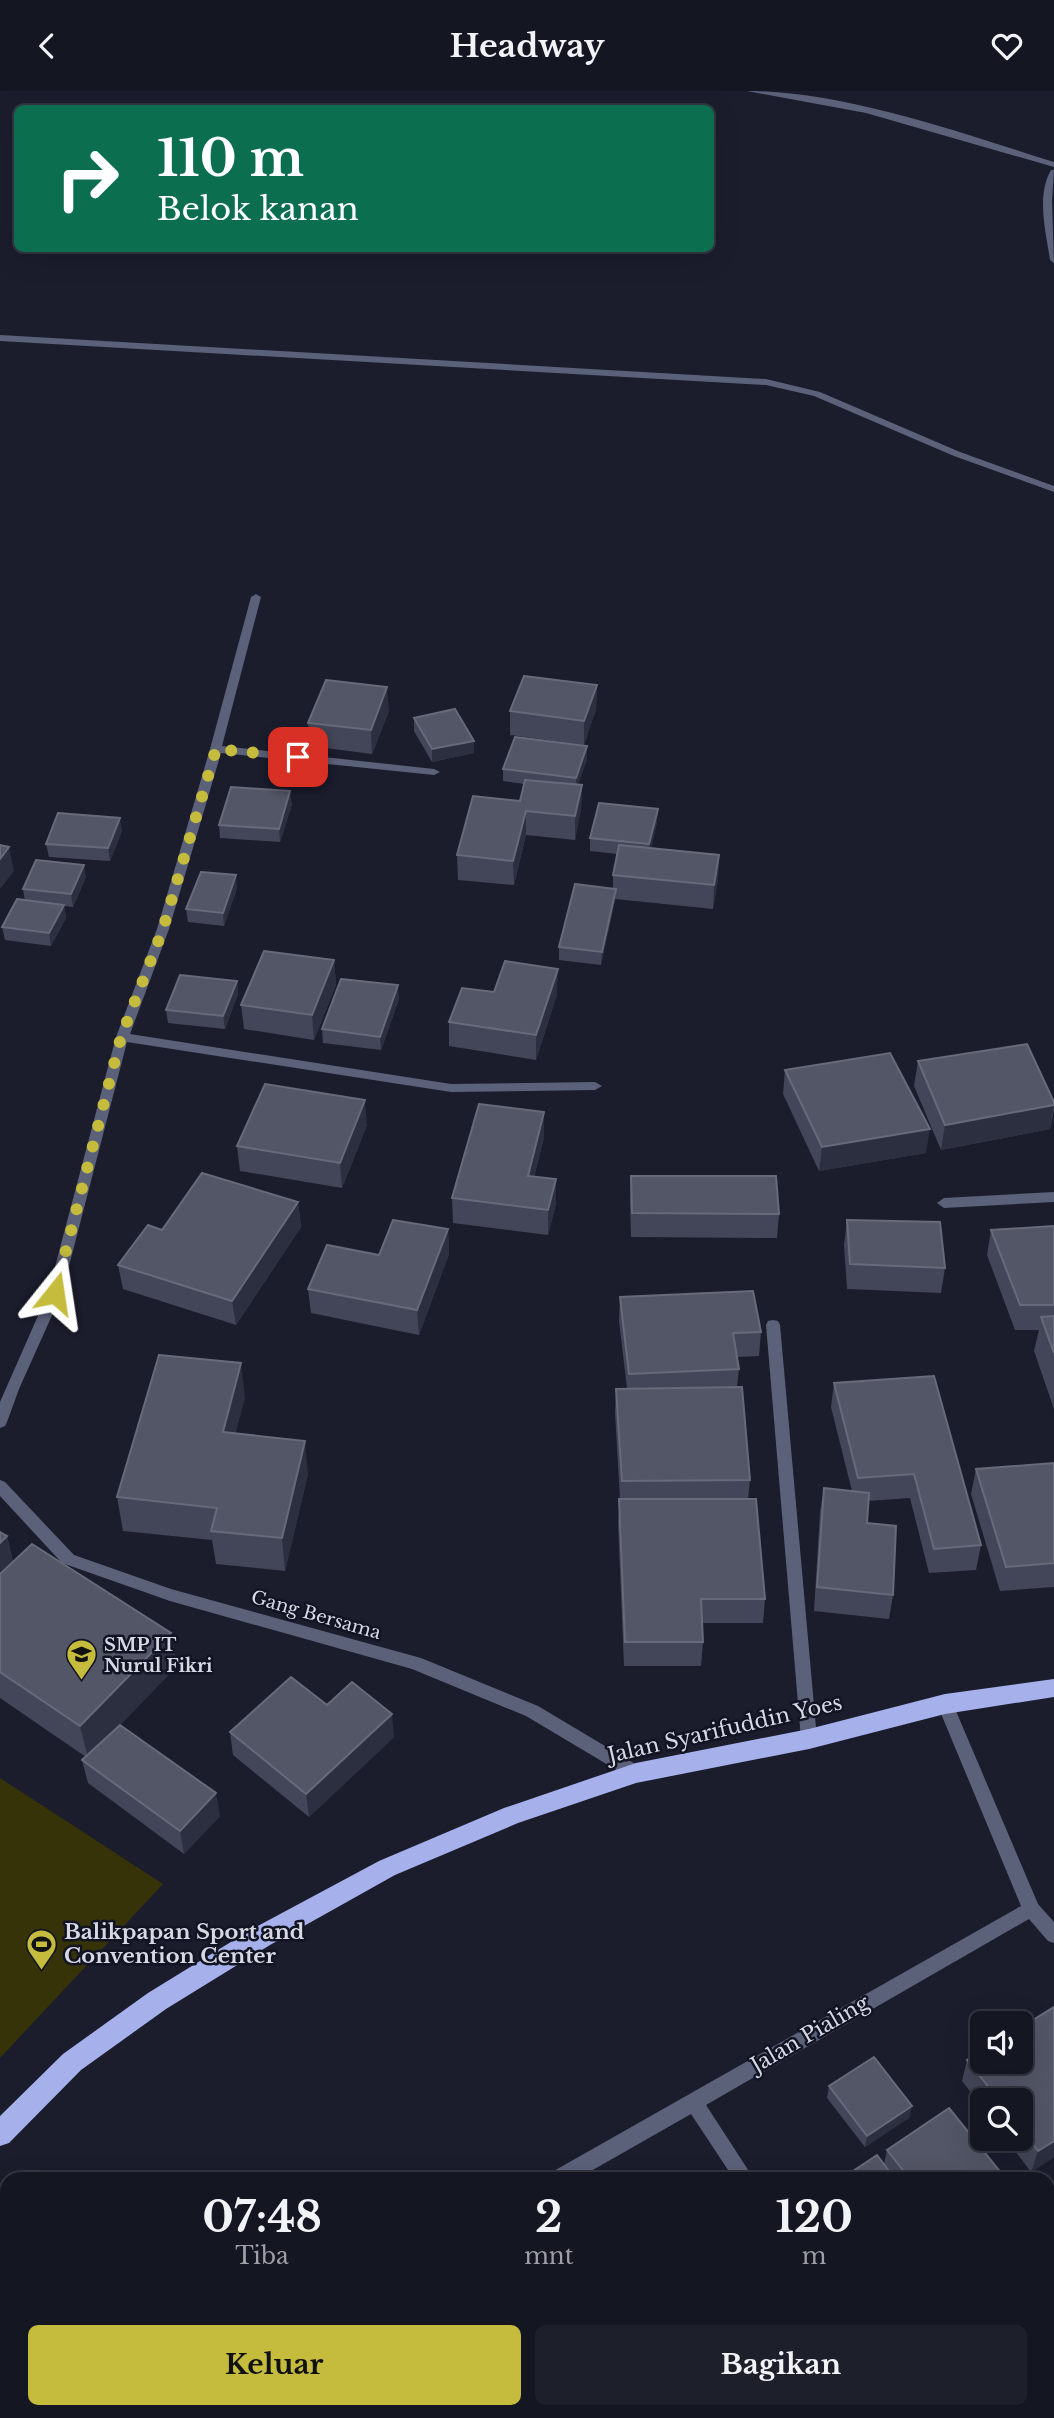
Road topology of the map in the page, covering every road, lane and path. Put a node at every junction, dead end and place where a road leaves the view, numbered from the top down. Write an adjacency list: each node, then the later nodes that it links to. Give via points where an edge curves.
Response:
1 (751, 91): 2 (street, via 807,96 914,122)
2 (1054, 165)
3 (1054, 172): 4 (street, via 1049,179 1048,203)
4 (1054, 260)
5 (0, 338): 6 (street, via 766,382 817,394 957,454)
6 (1054, 489)
7 (256, 597): 8 (street)
8 (216, 749): 9 (street); 10 (street, via 163,929)
9 (434, 772)
10 (121, 1037): 11 (street, via 451,1088); 15 (street, via 55,1293)
11 (595, 1086)
12 (1054, 1197): 13 (street)
13 (944, 1202)
14 (773, 1325): 19 (street)
15 (0, 1422)
16 (0, 1485): 20 (street, Gang Bersama, via 68,1559 170,1595 415,1663 532,1711)
17 (1054, 1688): 18 (highway, Jalan Syarifuddin Yoes)
18 (945, 1704): 19 (highway, Jalan Syarifuddin Yoes); 21 (street)
19 (808, 1739): 20 (highway, Jalan Syarifuddin Yoes)
20 (636, 1773): 24 (highway, Jalan Syarifuddin Yoes, via 512,1815 387,1868 261,1937 72,2062)
21 (1031, 1909): 22 (street); 23 (street, Jalan Pialing)
22 (1054, 1934)
23 (693, 2101): 25 (street, Jalan Pialing); 26 (street)
24 (0, 2134)
25 (571, 2172)
26 (740, 2172)

